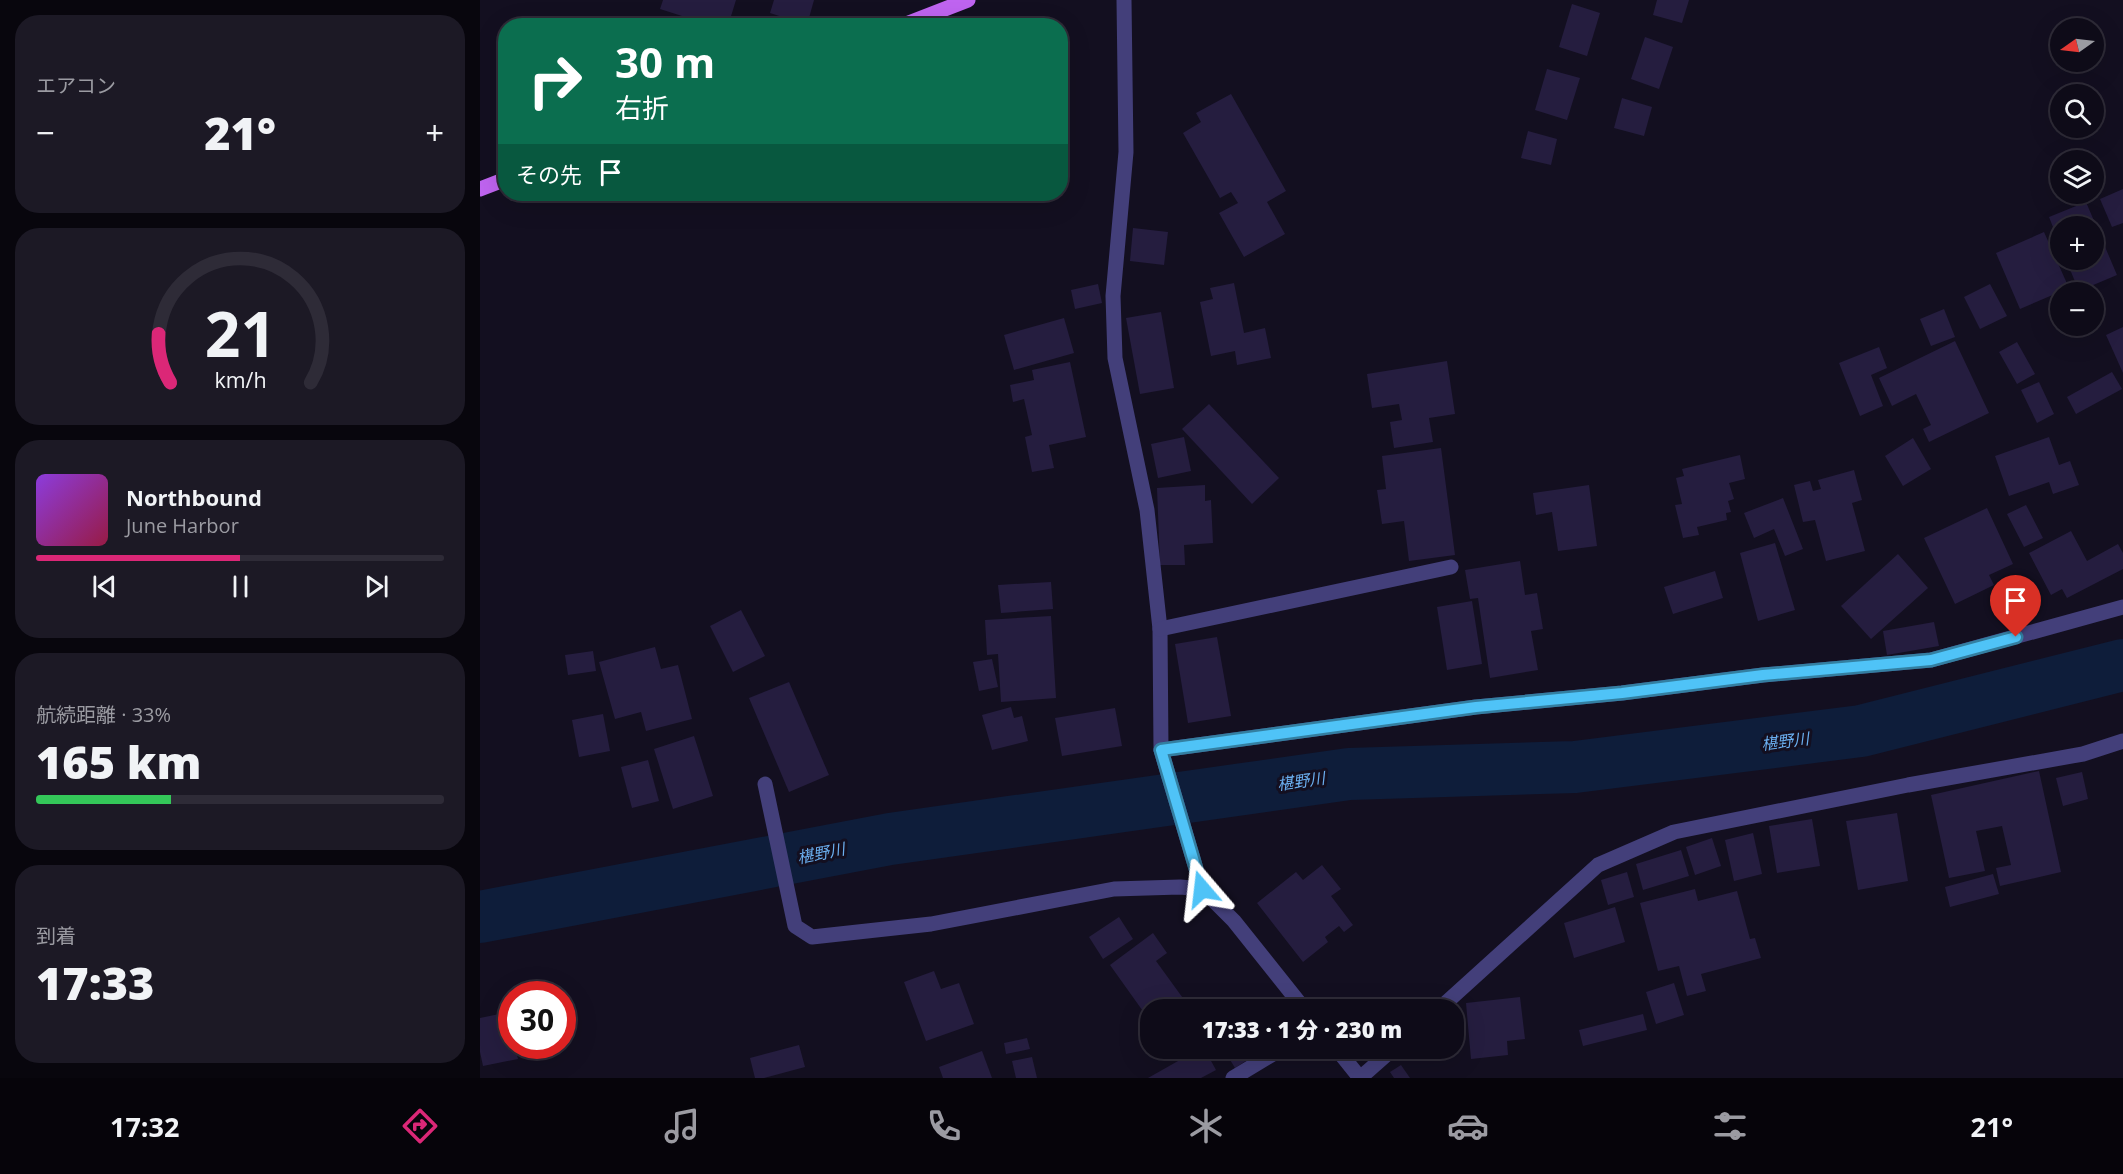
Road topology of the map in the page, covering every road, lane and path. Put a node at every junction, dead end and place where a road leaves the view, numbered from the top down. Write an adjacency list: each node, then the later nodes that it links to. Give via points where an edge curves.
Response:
1 (968, 0): 3 (main road)
2 (1124, 0): 8 (street, via 1126,152 1113,296 1115,358 1147,510)
3 (922, 18)
4 (498, 182): 5 (main road)
5 (480, 189)
6 (1451, 567): 8 (street)
7 (2123, 608): 10 (street, via 1931,660 1476,707)
8 (1160, 629): 10 (street)
9 (2123, 741): 14 (street, via 2083,754 1674,832 1598,865)
10 (1162, 755): 12 (street)
11 (765, 784): 12 (street, via 795,926 812,937 931,924 1114,889)
12 (1202, 889): 13 (street, via 1234,921)
13 (1296, 999)
14 (1450, 999)
15 (1265, 1059): 18 (street)
16 (1345, 1059): 19 (street)
17 (1382, 1059): 19 (street)
18 (1233, 1078)
19 (1360, 1078)

